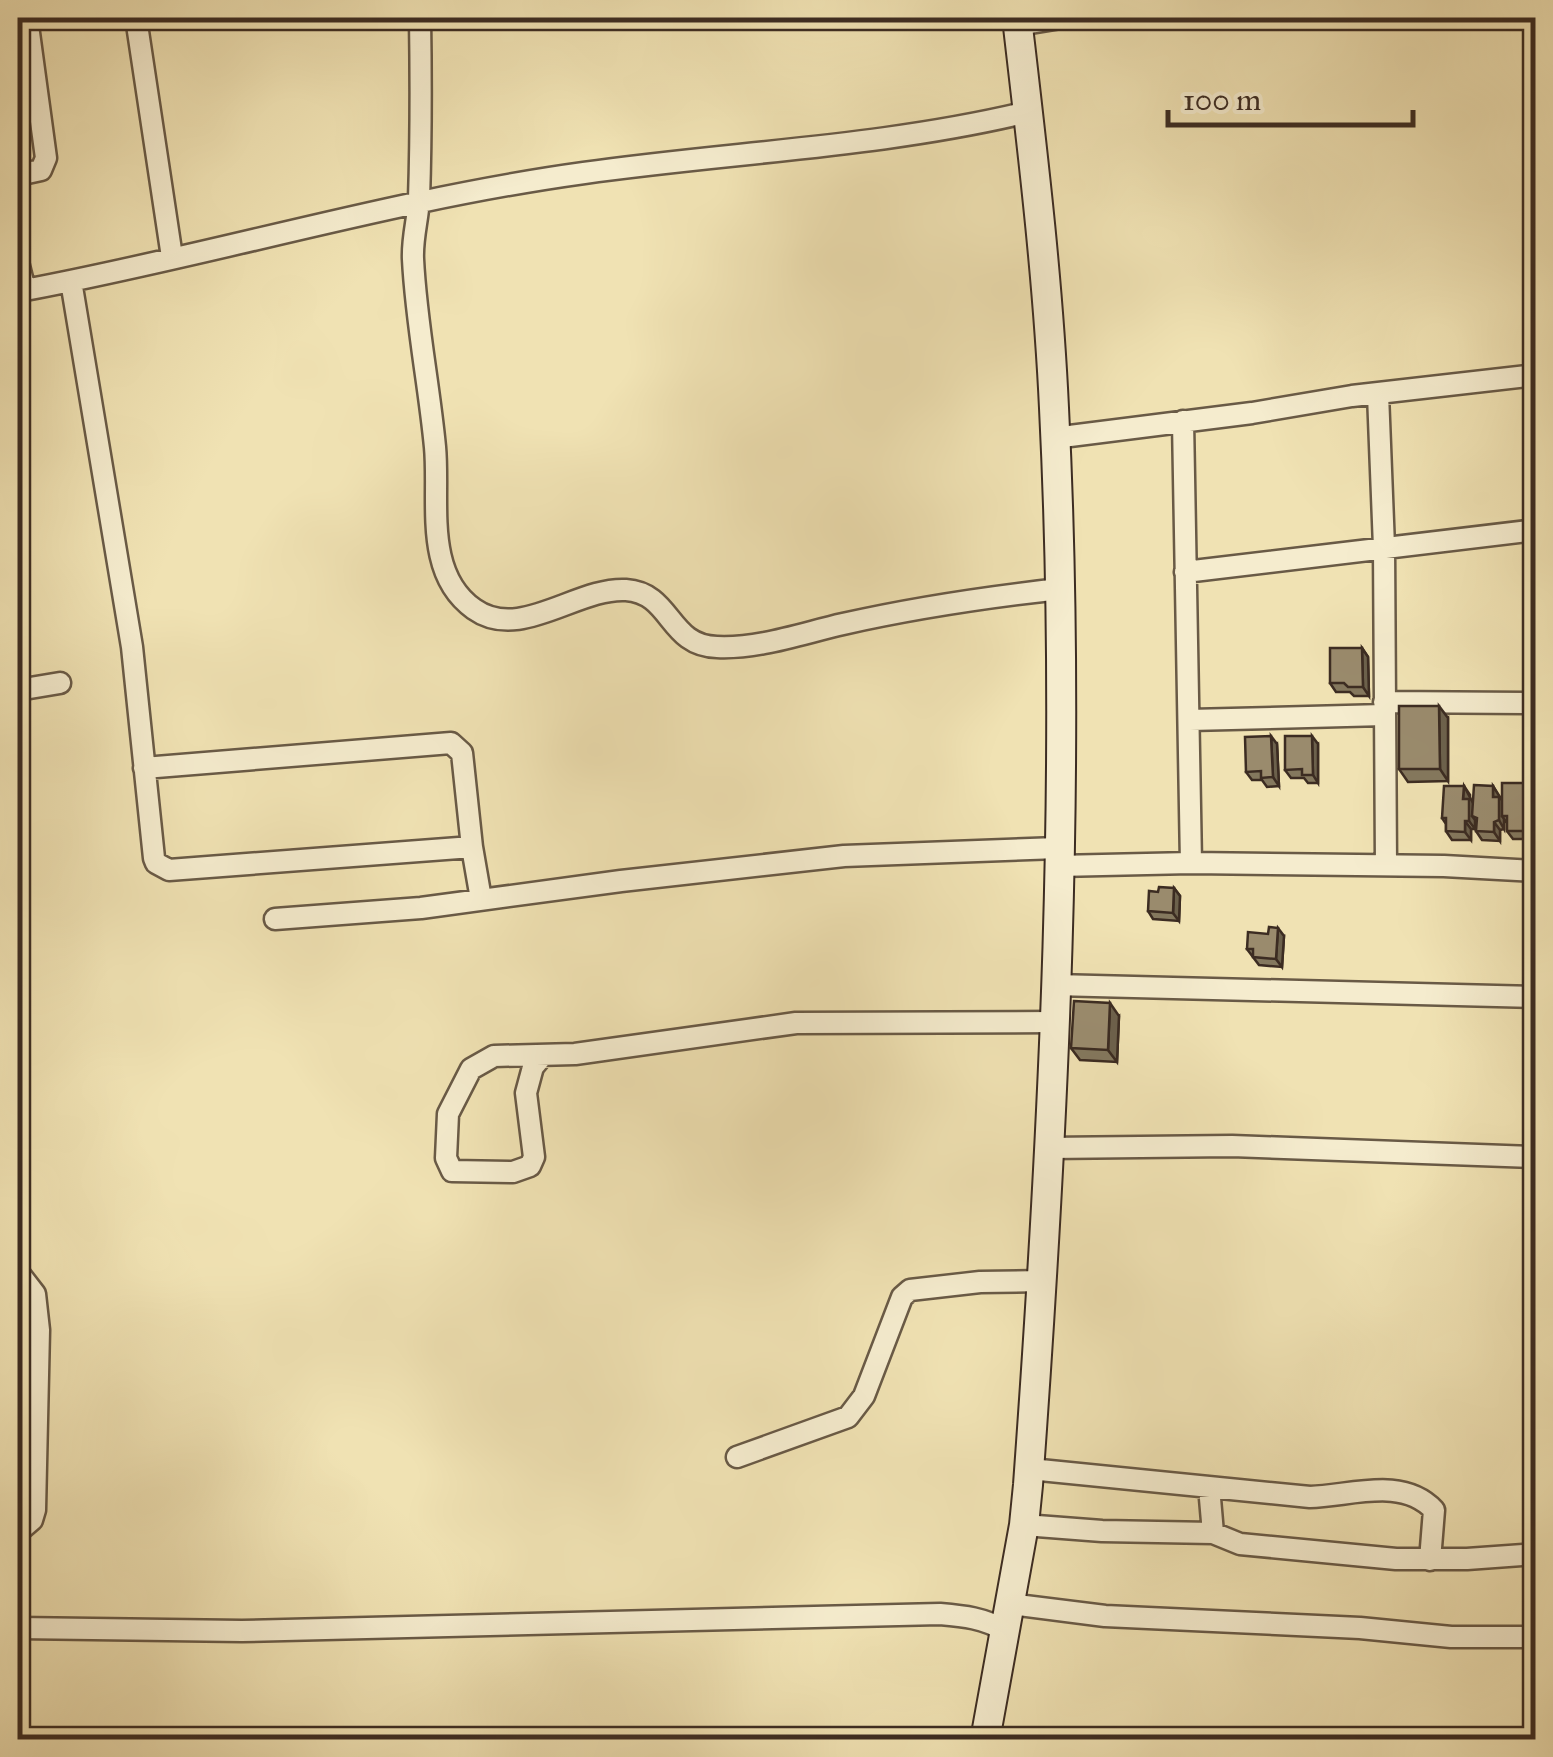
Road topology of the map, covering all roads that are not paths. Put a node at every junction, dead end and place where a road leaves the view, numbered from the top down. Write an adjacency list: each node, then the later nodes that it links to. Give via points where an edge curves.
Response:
1 (27, 18): 7 (street, via 46,158 40,170)
2 (136, 18): 9 (street)
3 (420, 18): 8 (street)
4 (1060, 18): 5 (street)
5 (1018, 21): 6 (main road)
6 (1028, 112): 8 (street, via 956,130 584,173); 16 (main road)
7 (18, 176)
8 (419, 200): 9 (street); 20 (street, via 413,258 435,452 438,549 445,574 476,611 520,619 630,590 664,608 689,641 718,647)
9 (172, 257): 11 (street)
10 (18, 262): 12 (street)
11 (71, 282): 12 (street); 26 (street, via 132,646)
12 (22, 291)
13 (1536, 375): 14 (street)
14 (1378, 394): 15 (street); 18 (street)
15 (1183, 421): 16 (street); 19 (street)
16 (1054, 438): 20 (main road)
17 (1536, 530): 18 (street)
18 (1384, 547): 19 (street); 24 (street)
19 (1186, 572): 25 (street)
20 (1060, 589): 28 (main road)
21 (60, 684): 22 (street)
22 (18, 690)
23 (1536, 703): 24 (street)
24 (1384, 708): 25 (street); 30 (street)
25 (1190, 720): 29 (street)
26 (144, 768): 27 (street, via 154,858 169,870); 27 (street, via 450,743 462,753)
27 (472, 846): 32 (street)
28 (1058, 857): 29 (street); 32 (street, via 844,856); 34 (main road)
29 (1191, 863): 30 (street)
30 (1386, 865): 31 (street)
31 (1536, 871)
32 (481, 899): 33 (street)
33 (275, 919)
34 (1055, 985): 35 (street); 36 (main road)
35 (1536, 997)
36 (1054, 1022): 37 (street, via 796,1023); 38 (main road)
37 (543, 1055): 37 (street, via 528,1080 530,1166 513,1172 452,1170 446,1158 448,1114 470,1069 494,1056)
38 (1049, 1148): 39 (street, via 1232,1146); 41 (main road)
39 (1536, 1157)
40 (18, 1272): 46 (street, via 38,1308 40,1390 35,1510)
41 (1042, 1281): 42 (street, via 910,1290 848,1418); 43 (main road)
42 (737, 1458)
43 (1030, 1469): 44 (street); 45 (main road)
44 (1209, 1487): 47 (street); 49 (street, via 1310,1497 1362,1489 1411,1495 1434,1510)
45 (1024, 1525): 47 (street); 50 (main road)
46 (18, 1532)
47 (1213, 1533): 49 (street, via 1240,1544)
48 (1536, 1554): 49 (street)
49 (1430, 1560)
50 (1008, 1618): 51 (street, via 993,1623 940,1614 242,1632); 52 (street, via 1106,1616); 53 (main road)
51 (18, 1628)
52 (1536, 1637)
53 (985, 1740)

